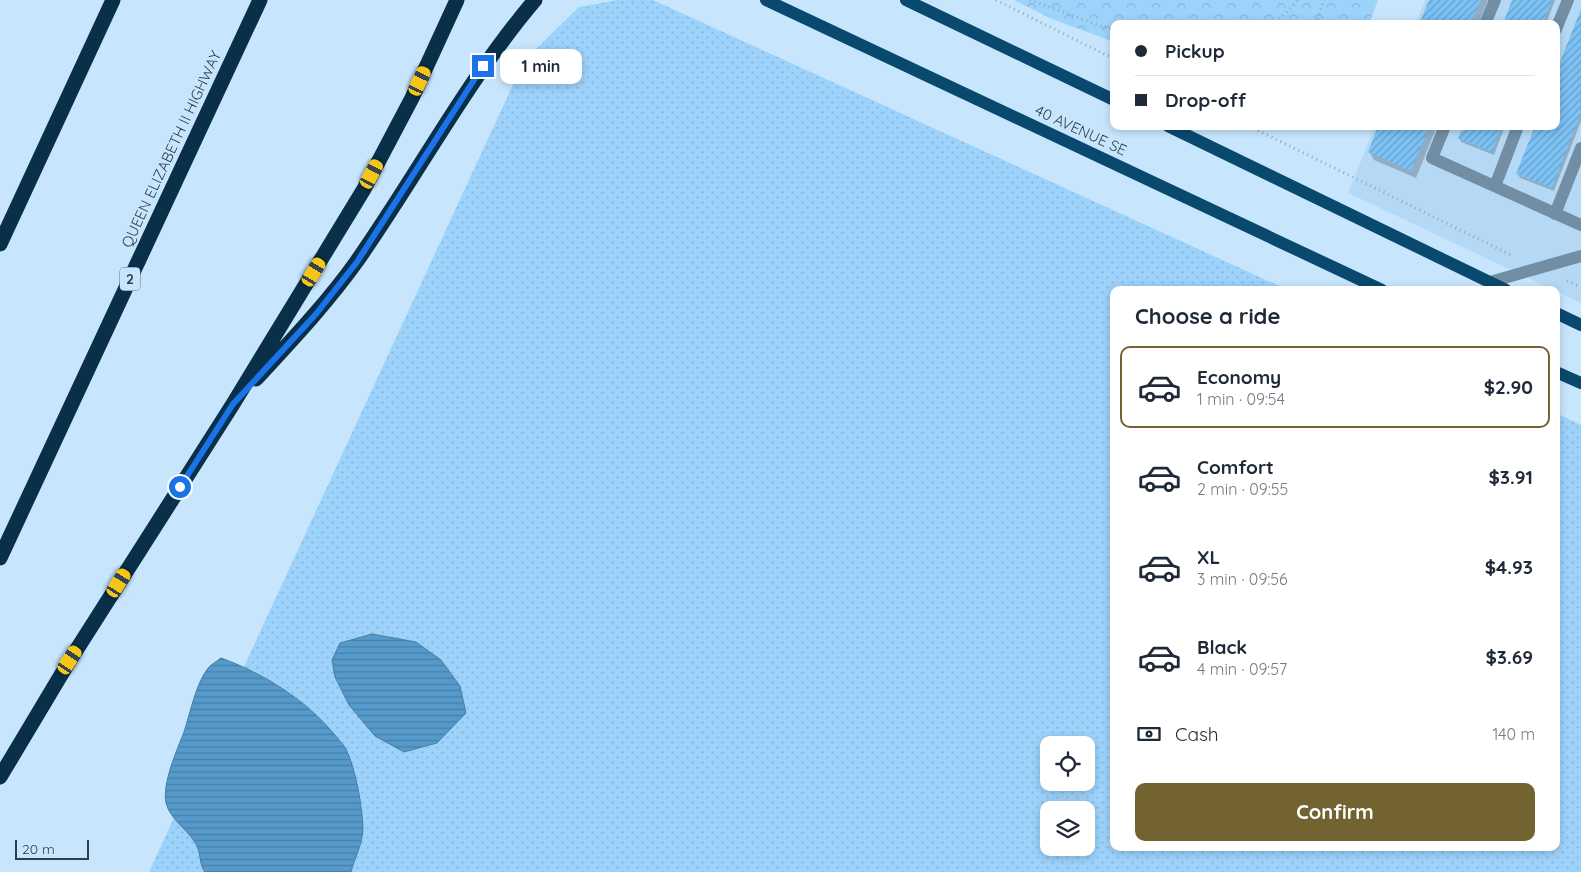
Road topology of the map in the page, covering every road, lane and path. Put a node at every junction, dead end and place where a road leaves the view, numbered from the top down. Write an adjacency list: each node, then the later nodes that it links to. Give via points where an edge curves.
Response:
1 (114, 0): 28 (highway)
2 (260, 0): 40 (highway, QUEEN ELIZABETH II HIGHWAY / 2)
3 (457, 0): 39 (highway, via 412,98 364,189)
4 (535, 0): 39 (highway, via 483,66 357,262 316,314)
5 (766, 0): 32 (main road, 40 AVENUE SE)
6 (906, 0): 19 (main road)
7 (996, 0): 18 (path)
8 (1030, 0): 17 (path)
9 (1298, 0): 13 (path)
10 (1324, 0): 14 (path)
11 (1495, 0): 15 (lane)
12 (1568, 0): 16 (lane)
13 (1276, 20)
14 (1317, 20)
15 (1487, 20)
16 (1560, 20)
17 (1110, 30)
18 (1110, 57)
19 (1110, 98)
20 (1176, 130): 31 (main road)
21 (1257, 130): 30 (path)
22 (1443, 130): 25 (lane, via 1432,158)
23 (1516, 130): 25 (lane)
24 (1581, 148): 26 (lane)
25 (1495, 186): 26 (lane)
26 (1555, 214): 27 (lane)
27 (1581, 225)
28 (0, 244)
29 (1581, 256): 30 (lane)
30 (1538, 268): 31 (lane); 34 (path)
31 (1490, 282): 33 (main road)
32 (1374, 286)
33 (1498, 286)
34 (1581, 287)
35 (1560, 316): 36 (main road)
36 (1581, 325)
37 (1560, 374): 38 (main road)
38 (1581, 384)
39 (233, 404): 41 (highway, via 70,660)
40 (0, 558)
41 (0, 777)

